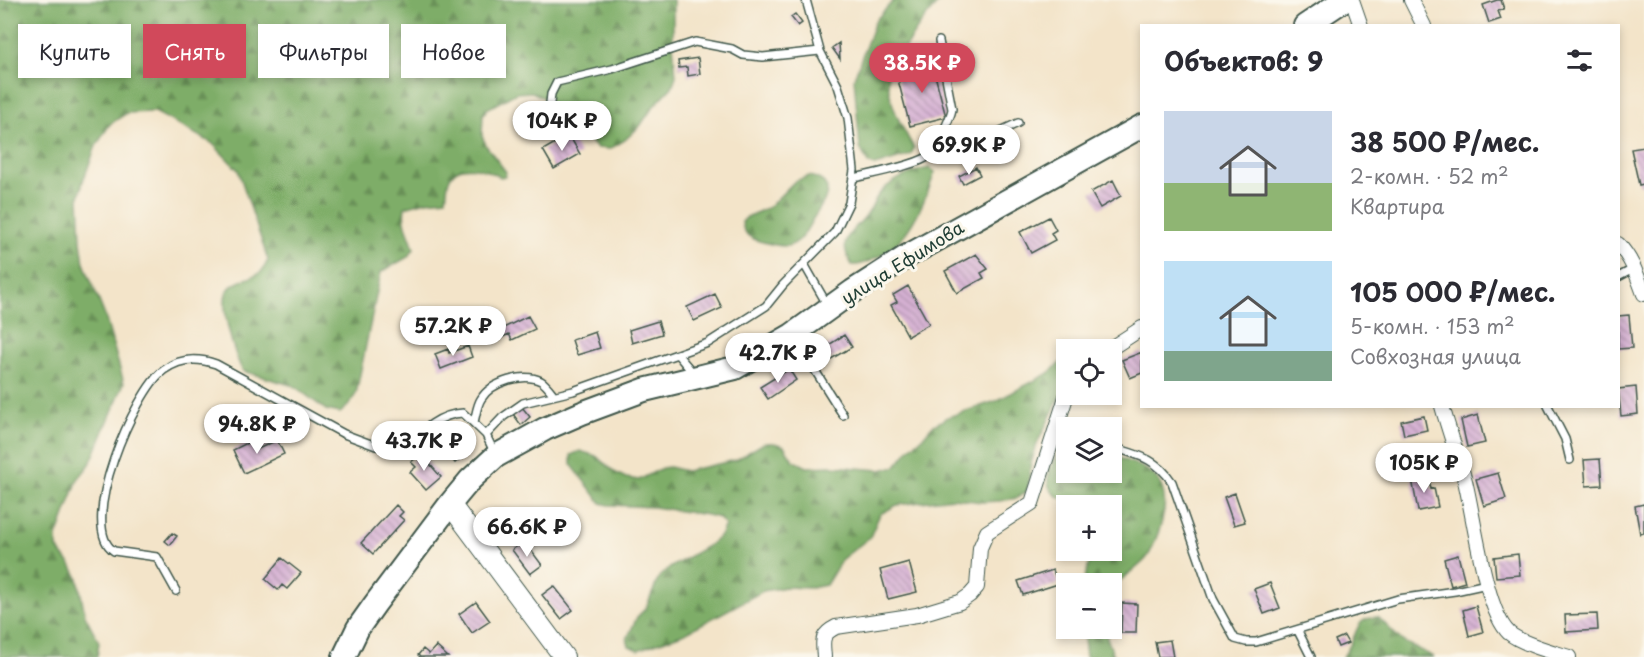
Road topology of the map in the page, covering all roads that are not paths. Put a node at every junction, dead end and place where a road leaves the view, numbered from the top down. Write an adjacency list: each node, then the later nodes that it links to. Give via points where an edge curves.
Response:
1 (806, 0): 9 (lane)
2 (1344, 0): 5 (main road)
3 (1352, 0): 6 (street)
4 (1411, 0): 7 (street)
5 (1308, 24)
6 (1360, 24)
7 (1424, 24)
8 (939, 41): 13 (lane, via 952,109)
9 (820, 51): 10 (lane, via 763,57 695,42 557,82 551,94); 14 (lane, via 838,86 848,118)
10 (548, 121)
11 (1018, 123): 13 (lane, via 979,141)
12 (1140, 127): 20 (main road, улица Ефимова, via 909,255)
13 (930, 155): 14 (lane)
14 (854, 178): 16 (lane, via 844,217)
15 (1620, 247): 17 (street)
16 (804, 264): 20 (lane); 24 (lane, via 754,315 708,343)
17 (1635, 268): 18 (lane); 19 (street)
18 (1620, 276)
19 (1644, 294)
20 (829, 308): 22 (main road, улица Ефимова)
21 (1140, 329): 23 (street)
22 (792, 335): 25 (main road, улица Ефимова, via 735,368); 29 (lane)
23 (1122, 341)
24 (677, 354): 25 (lane); 26 (lane)
25 (698, 378): 34 (main road, улица Ефимова, via 644,390 582,413)
26 (554, 395): 30 (lane, via 544,382 528,377 502,383 482,397); 31 (lane, via 517,406)
27 (1443, 408): 37 (street, via 1465,481)
28 (1549, 408): 35 (lane, via 1565,439)
29 (843, 415)
30 (474, 422): 31 (lane); 38 (lane, via 463,413 453,413 425,428 404,448 376,446 344,434 216,364 187,360 166,368 152,381 118,447 101,525 104,540 114,551 157,558)
31 (486, 435): 34 (lane)
32 (1056, 446): 42 (street, via 1032,503 987,532 982,542 977,587 970,595 960,602 917,615 836,627 823,640)
33 (1122, 450): 39 (lane, via 1163,468 1172,482 1214,599 1235,639 1256,642)
34 (496, 456): 36 (main road, улица Ефимова)
35 (1570, 460)
36 (450, 504): 40 (main road, улица Ефимова, via 358,628); 41 (street)
37 (1487, 584): 39 (lane, via 1398,599); 44 (street, via 1497,616 1508,632)
38 (176, 591)
39 (1298, 631): 43 (lane)
40 (344, 657)
41 (564, 657)
42 (824, 657)
43 (1311, 657)
44 (1569, 657)

